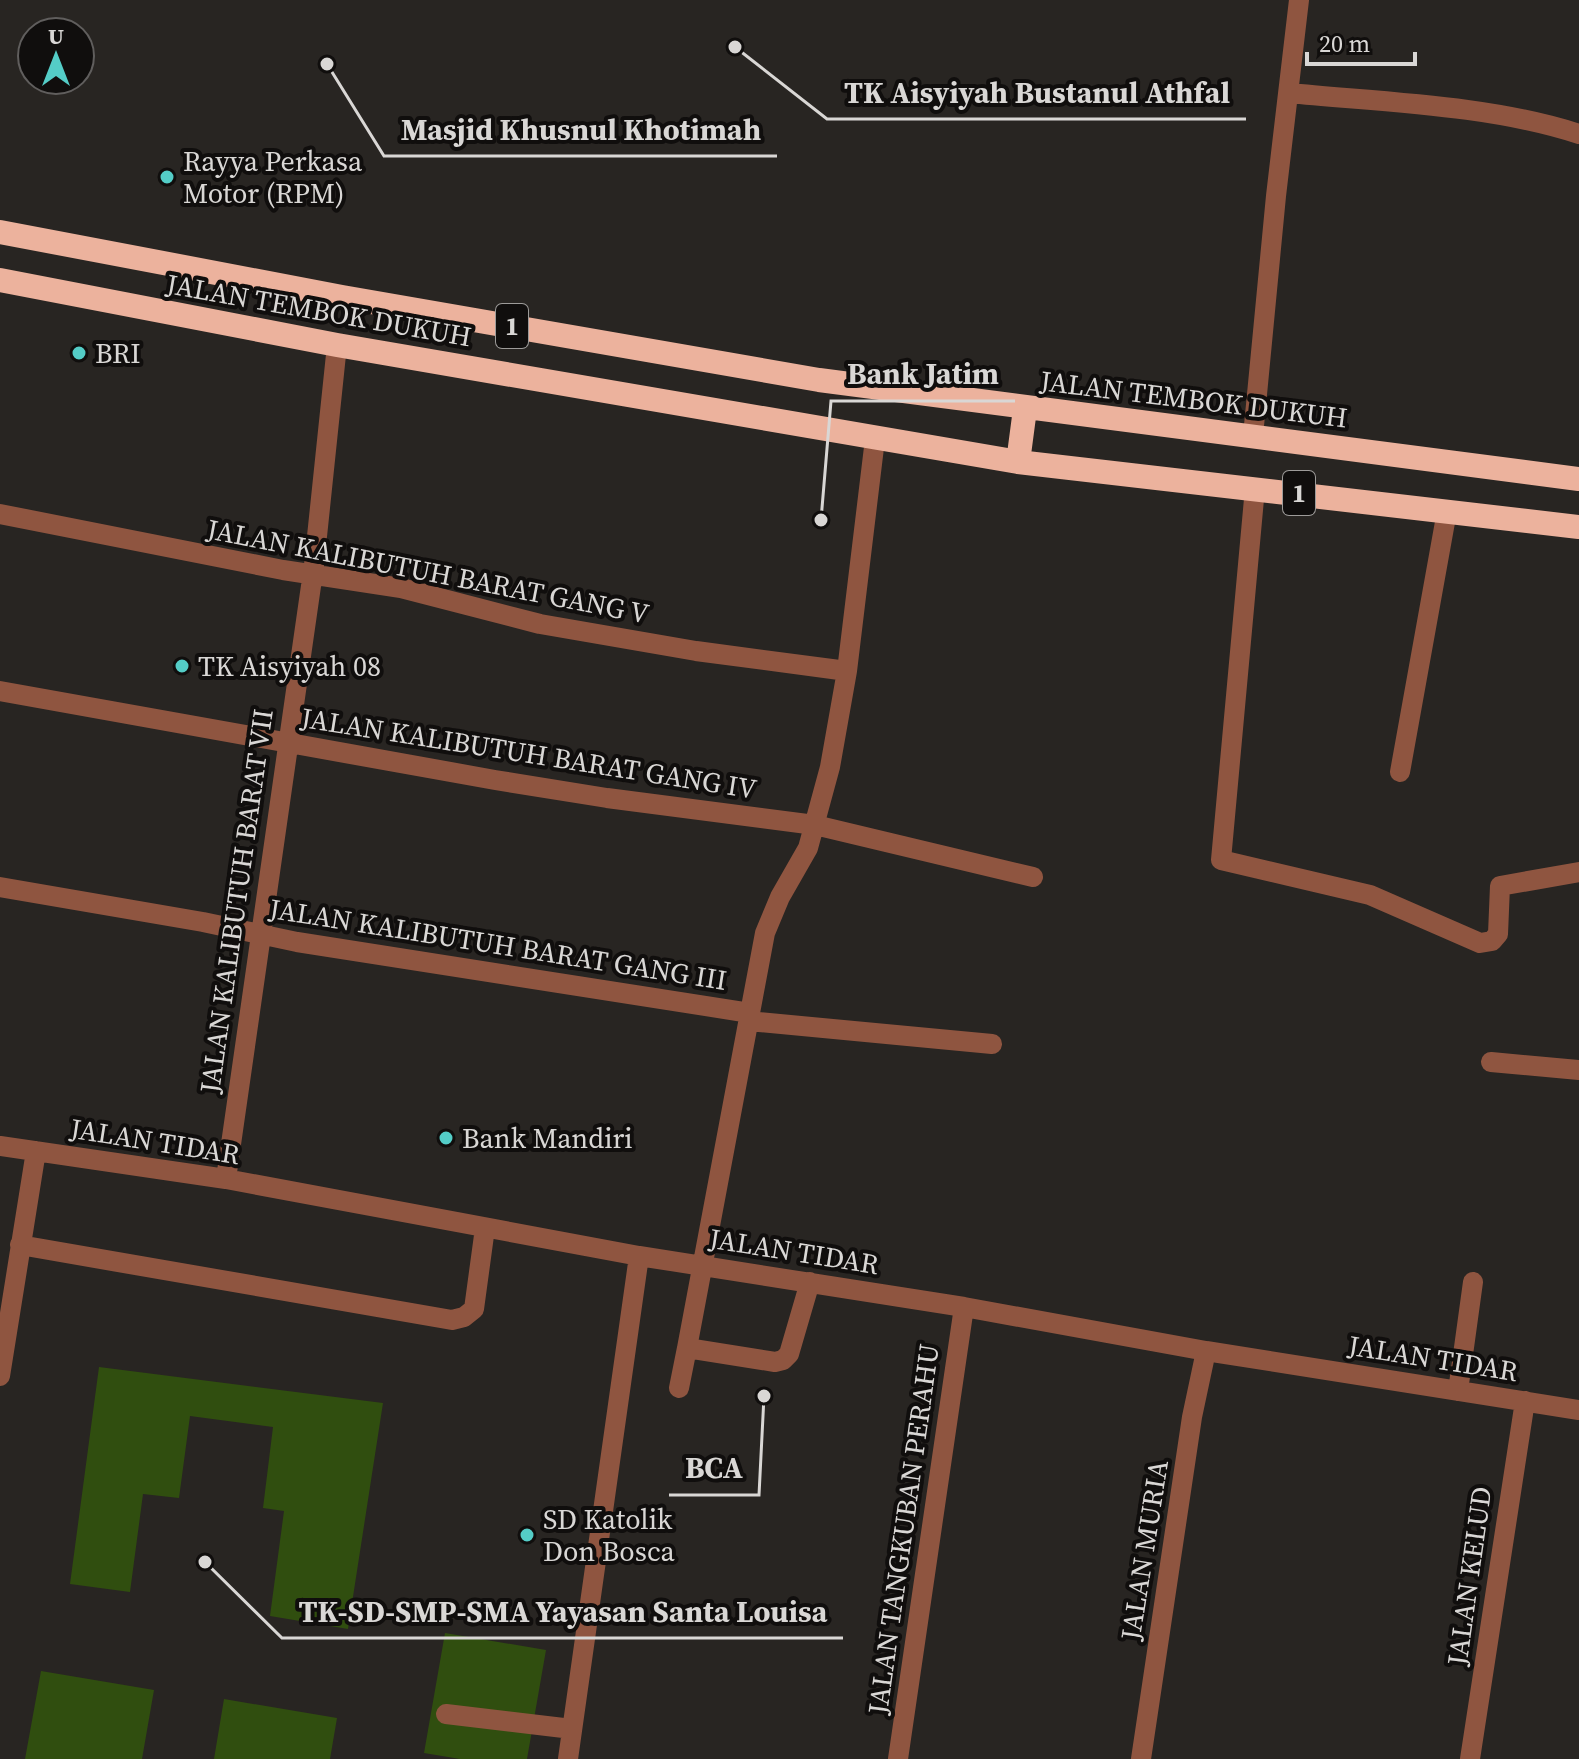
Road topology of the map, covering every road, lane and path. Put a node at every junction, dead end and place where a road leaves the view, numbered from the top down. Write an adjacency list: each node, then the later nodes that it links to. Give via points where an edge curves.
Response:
1 (1299, 0): 2 (street)
2 (1289, 93): 3 (street, via 1448,109); 8 (street)
3 (1579, 134)
4 (0, 232): 7 (highway, JALAN TEMBOK DUKUH / 1, via 804,378)
5 (0, 280): 6 (highway, JALAN TEMBOK DUKUH / 1)
6 (337, 345): 9 (highway, JALAN TEMBOK DUKUH / 1); 16 (street, JALAN KALIBUTUH BARAT VII)
7 (1025, 409): 8 (highway, JALAN TEMBOK DUKUH / 1); 10 (highway)
8 (1253, 436): 11 (highway, JALAN TEMBOK DUKUH / 1)
9 (875, 439): 10 (highway, JALAN TEMBOK DUKUH / 1); 17 (street)
10 (1018, 462): 12 (highway, JALAN TEMBOK DUKUH / 1)
11 (1579, 479)
12 (1255, 488): 13 (highway, JALAN TEMBOK DUKUH / 1); 22 (street, via 1221,860 1370,895 1480,943 1498,934 1500,886)
13 (1447, 511): 15 (highway, JALAN TEMBOK DUKUH / 1); 20 (street)
14 (0, 514): 16 (street, JALAN KALIBUTUH BARAT GANG V)
15 (1579, 527)
16 (311, 575): 17 (street, JALAN KALIBUTUH BARAT GANG V, via 401,588 540,624); 19 (street, JALAN KALIBUTUH BARAT VII)
17 (847, 671): 21 (street)
18 (0, 691): 19 (street, JALAN KALIBUTUH BARAT GANG IV)
19 (287, 744): 21 (street, JALAN KALIBUTUH BARAT GANG IV, via 607,798); 25 (street, JALAN KALIBUTUH BARAT VII)
20 (1400, 772)
21 (815, 825): 23 (street, JALAN KALIBUTUH BARAT GANG IV); 26 (street, via 765,933)
22 (1579, 872)
23 (1033, 877)
24 (0, 887): 25 (street, JALAN KALIBUTUH BARAT GANG III)
25 (259, 933): 26 (street, JALAN KALIBUTUH BARAT GANG III); 32 (street, JALAN KALIBUTUH BARAT VII)
26 (749, 1017): 27 (street, JALAN KALIBUTUH BARAT GANG III); 36 (street)
27 (992, 1044)
28 (1491, 1062): 29 (street)
29 (1579, 1070)
30 (0, 1146): 31 (street, JALAN TIDAR)
31 (36, 1151): 32 (street, JALAN TIDAR); 34 (street)
32 (226, 1179): 33 (street, JALAN TIDAR)
33 (485, 1228): 34 (street, via 474,1309 452,1320); 35 (street, JALAN TIDAR)
34 (20, 1245): 42 (street)
35 (639, 1256): 36 (street, JALAN TIDAR); 48 (street)
36 (703, 1265): 37 (street, JALAN TIDAR); 40 (street)
37 (810, 1282): 39 (street, JALAN TIDAR); 40 (street, via 783,1360)
38 (1473, 1282): 44 (street)
39 (964, 1307): 41 (street, JALAN TIDAR); 50 (street, JALAN TANGKUBAN PERAHU)
40 (687, 1348): 43 (street)
41 (1206, 1351): 44 (street, JALAN TIDAR); 51 (street, JALAN MURIA)
42 (0, 1376)
43 (679, 1388)
44 (1458, 1391): 45 (street, JALAN TIDAR)
45 (1525, 1401): 46 (street, JALAN TIDAR); 52 (street, JALAN KELUD)
46 (1579, 1410)
47 (446, 1714): 48 (street)
48 (572, 1729): 49 (street)
49 (568, 1759)
50 (898, 1759)
51 (1141, 1759)
52 (1470, 1759)

